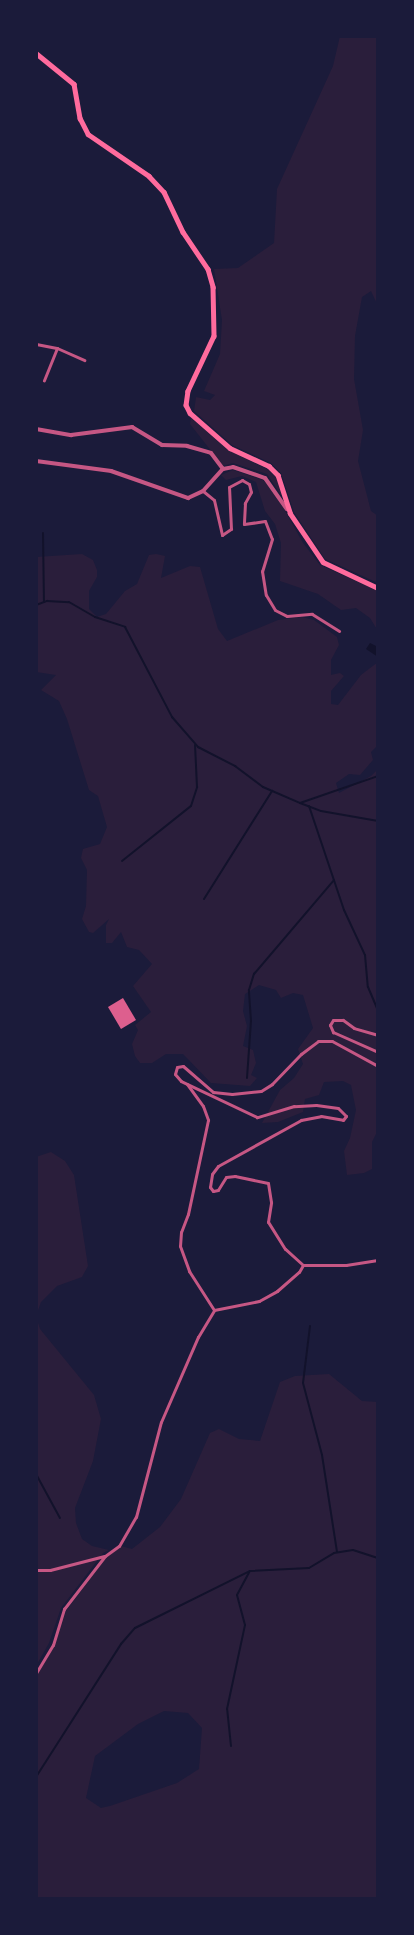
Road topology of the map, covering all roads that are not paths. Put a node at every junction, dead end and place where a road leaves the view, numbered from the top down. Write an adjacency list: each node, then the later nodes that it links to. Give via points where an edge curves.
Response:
1 (36, 53): 10 (main road, via 59,68 74,84 80,118 88,134 149,176 164,192 182,232 208,269 213,287 214,336 188,391 186,405 190,413 230,448 269,466 278,475)
2 (36, 344): 3 (street)
3 (57, 348): 4 (street); 5 (street)
4 (84, 360)
5 (44, 380)
6 (36, 429): 8 (street, via 71,435 132,428 162,445 187,446 211,453)
7 (36, 460): 9 (street, via 111,471 188,498)
8 (223, 469): 9 (street); 10 (street, via 242,469 265,478 276,489)
9 (204, 492): 12 (street, via 214,500 222,535 231,528 229,487 242,480 249,484 251,492 245,503 244,524 265,521 272,540 262,570 266,595 275,610 287,616 303,612 312,614)
10 (290, 513): 11 (main road, via 322,562)
11 (378, 588)
12 (339, 631)
13 (378, 1035): 14 (street, via 354,1028 343,1020 333,1020 330,1025 333,1032)
14 (378, 1052)
15 (378, 1066): 16 (street, via 332,1041 318,1041 260,1091 213,1092 183,1066 177,1067 178,1080)
16 (186, 1083): 18 (street, via 238,1111 258,1117 302,1106 326,1106 345,1112 343,1120 321,1116 301,1120 218,1166 210,1180 213,1191 218,1190 226,1177 268,1183 271,1202 268,1222 285,1249); 19 (street, via 203,1106 208,1120 180,1246 189,1271)
17 (378, 1260): 18 (street, via 346,1265)
18 (302, 1265): 19 (street, via 299,1272 277,1291 259,1301)
19 (214, 1310): 20 (street, via 198,1337 161,1422 136,1517 119,1546)
20 (105, 1556): 21 (street, via 50,1570); 22 (street, via 64,1610 53,1645)
21 (36, 1570)
22 (36, 1673)

